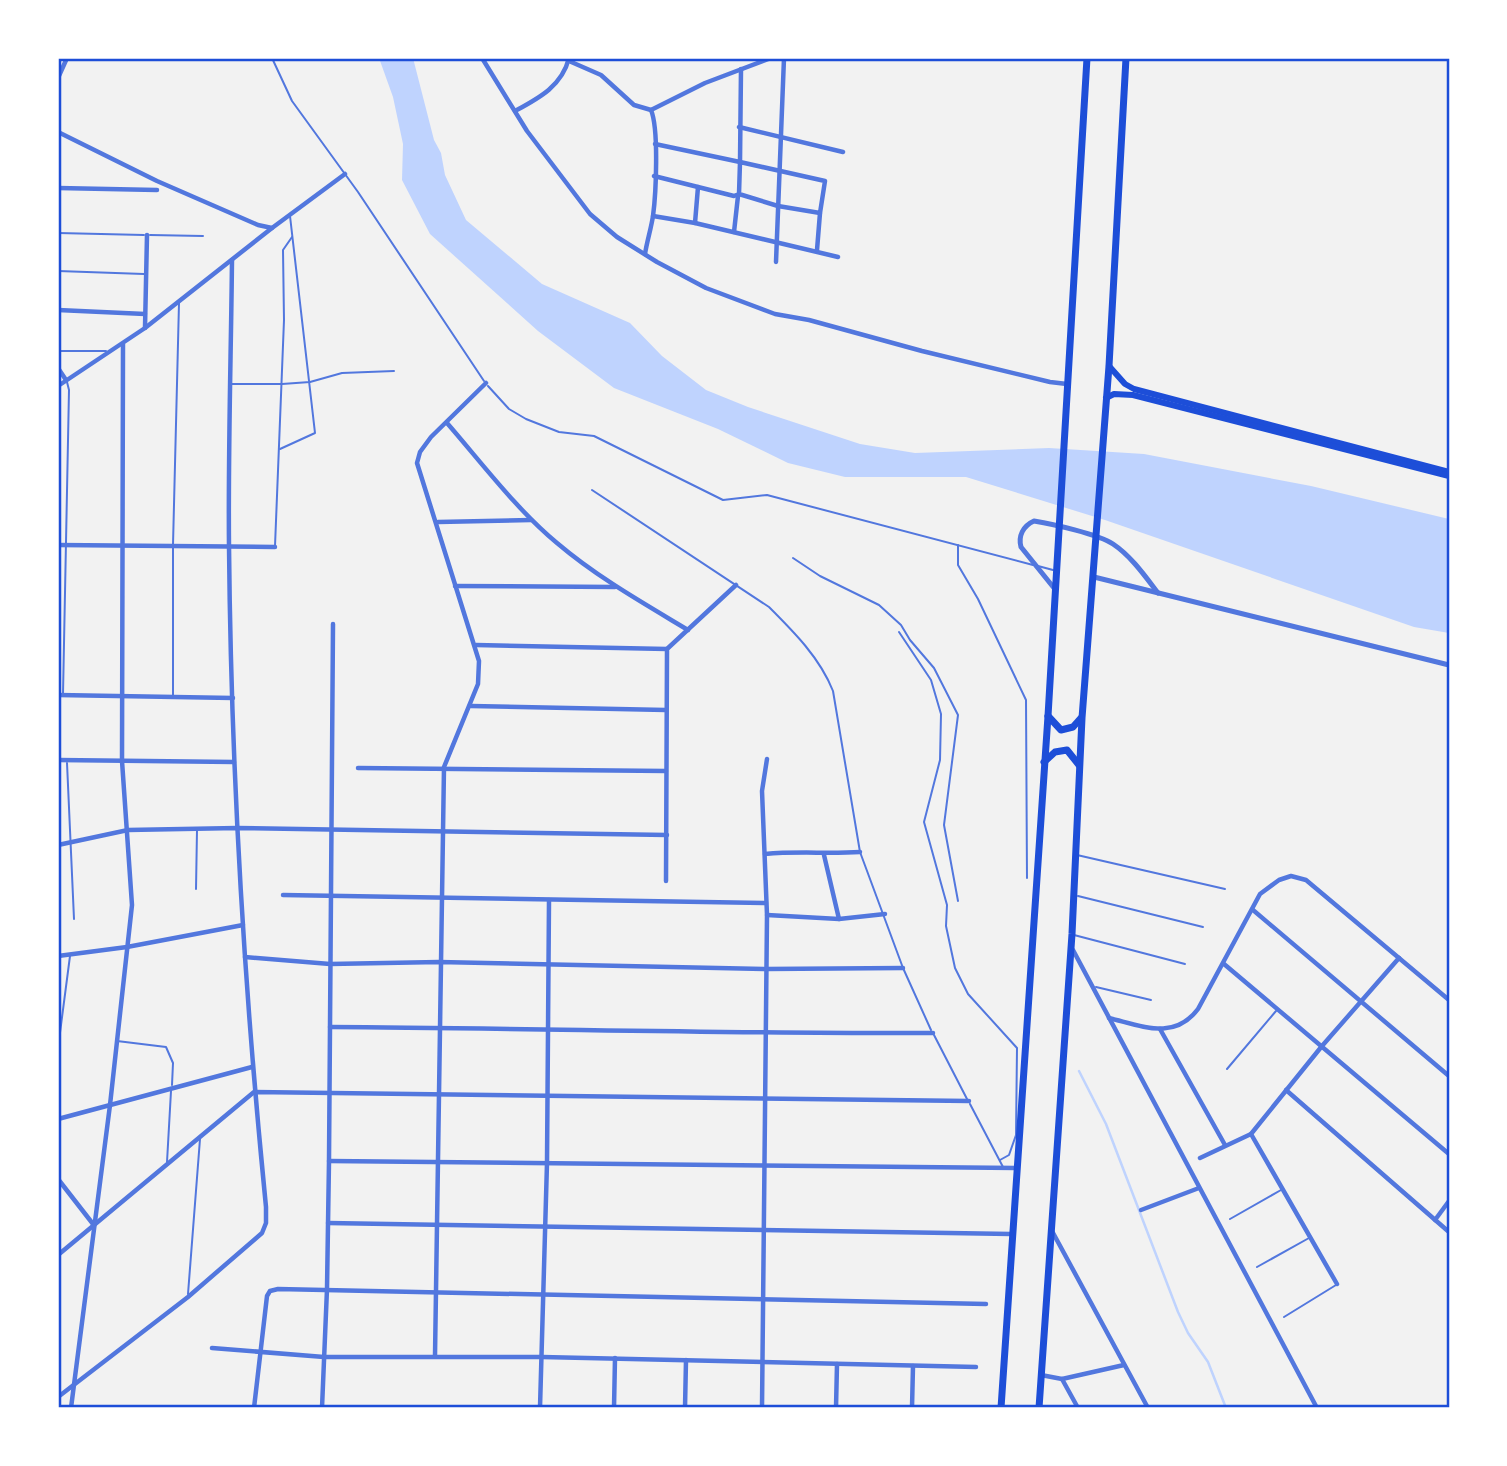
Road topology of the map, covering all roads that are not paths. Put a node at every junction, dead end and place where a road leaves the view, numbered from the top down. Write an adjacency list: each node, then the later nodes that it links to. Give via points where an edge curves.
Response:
1 (67, 58): 10 (street)
2 (272, 58): 20 (lane, via 292,101)
3 (482, 58): 12 (street)
4 (771, 58): 9 (street)
5 (784, 58): 15 (street)
6 (1087, 58): 60 (main road)
7 (1126, 58): 52 (main road)
8 (569, 59): 11 (street, via 601,75 634,104); 12 (street, via 557,84)
9 (741, 69): 11 (street); 13 (street)
10 (58, 78)
11 (651, 110): 16 (street)
12 (516, 111): 39 (street, via 590,214)
13 (740, 127): 15 (street); 18 (street)
14 (58, 132): 31 (street, via 157,181)
15 (779, 138): 17 (street); 19 (street)
16 (655, 144): 18 (street); 21 (street)
17 (843, 152)
18 (740, 162): 19 (street); 25 (street)
19 (778, 171): 26 (street); 27 (street, via 825,181)
20 (345, 174): 28 (street); 57 (lane)
21 (654, 176): 22 (street); 29 (street)
22 (698, 187): 25 (street); 30 (street)
23 (58, 188): 24 (street)
24 (157, 190)
25 (738, 195): 26 (street); 32 (street)
26 (778, 205): 27 (street); 37 (street)
27 (820, 213): 38 (street)
28 (290, 214): 31 (street); 36 (lane)
29 (653, 216): 30 (street); 39 (street)
30 (695, 223): 32 (street)
31 (272, 228): 41 (street)
32 (734, 232): 37 (street)
33 (58, 233): 34 (lane)
34 (147, 235): 35 (lane); 44 (street)
35 (203, 236)
36 (292, 237): 56 (lane); 59 (lane, via 283,250)
37 (777, 243): 38 (street); 42 (street)
38 (817, 250): 40 (street)
39 (645, 254): 60 (street, via 706,288 775,314)
40 (838, 257)
41 (232, 260): 45 (street); 58 (street)
42 (776, 262)
43 (58, 271): 44 (lane)
44 (146, 274): 47 (street)
45 (179, 302): 48 (street); 73 (lane)
46 (58, 310): 47 (street)
47 (145, 314): 48 (street)
48 (145, 328): 49 (street)
49 (123, 344): 51 (street); 72 (street)
50 (58, 351): 51 (lane)
51 (110, 351): 55 (street)
52 (1109, 366): 62 (main road); 65 (main road, via 1134,389)
53 (58, 368): 55 (street)
54 (394, 371): 56 (lane, via 342,373)
55 (66, 380): 61 (street); 71 (lane)
56 (310, 382): 59 (lane); 64 (lane, via 315,433)
57 (486, 383): 63 (street); 69 (lane, via 509,409 526,419 559,432 594,436 723,500 767,495)
58 (230, 384): 59 (lane); 74 (street)
59 (282, 384): 64 (lane)
60 (1068, 384): 78 (main road)
61 (58, 386)
62 (1106, 398): 65 (main road, via 1133,395); 79 (main road)
63 (447, 423): 67 (street); 68 (street, via 420,452 417,463)
64 (279, 449): 75 (lane)
65 (1449, 474)
66 (592, 490): 80 (lane)
67 (532, 520): 68 (street); 82 (street)
68 (438, 522): 81 (street)
69 (958, 544): 77 (lane); 121 (lane, via 958,565 1026,700)
70 (58, 545): 71 (street)
71 (68, 545): 72 (street); 91 (lane)
72 (122, 545): 73 (street); 92 (street)
73 (173, 545): 74 (street); 93 (lane)
74 (229, 546): 75 (street); 94 (street)
75 (275, 547)
76 (793, 558): 130 (lane, via 879,606 901,625 934,668 958,715 944,825)
77 (1039, 566): 78 (lane); 83 (street); 84 (street, via 1019,540 1034,521 1114,545)
78 (1055, 571): 83 (main road)
79 (1094, 578): 84 (street); 98 (main road)
80 (736, 585): 86 (street); 117 (lane, via 769,607 823,668 833,691)
81 (455, 586): 82 (street); 88 (street)
82 (616, 587): 86 (street)
83 (1054, 588): 97 (main road)
84 (1158, 593): 90 (street)
85 (333, 624): 112 (street)
86 (688, 630): 89 (street)
87 (899, 632): 186 (lane, via 931,680 941,714 940,760 924,822 947,905 946,926 955,968 968,994 1017,1048 1016,1135 1009,1155)
88 (476, 645): 89 (street); 95 (street, via 480,661)
89 (667, 649): 96 (street)
90 (1449, 665)
91 (61, 695): 92 (street)
92 (122, 696): 93 (street); 102 (street)
93 (173, 698): 94 (street)
94 (233, 698): 103 (street)
95 (471, 706): 96 (street); 106 (street)
96 (666, 710): 108 (street)
97 (1048, 716): 98 (main road, via 1061,730); 104 (main road)
98 (1082, 718): 105 (main road)
99 (767, 759): 118 (street, via 762,791)
100 (58, 760): 101 (street)
101 (67, 760): 102 (street); 115 (lane)
102 (122, 761): 103 (street); 111 (street)
103 (234, 762): 109 (street)
104 (1044, 762): 105 (main road, via 1055,752 1067,750); 193 (main road)
105 (1080, 766): 120 (main road)
106 (444, 767): 107 (street); 108 (street); 113 (street)
107 (358, 768)
108 (666, 771): 114 (street)
109 (237, 828): 110 (street); 112 (street); 137 (street)
110 (197, 829): 111 (street); 123 (lane)
111 (128, 830): 115 (street); 141 (street, via 132,905)
112 (333, 830): 113 (street); 127 (street)
113 (443, 833): 114 (street); 128 (street)
114 (667, 835): 122 (street)
115 (71, 843): 116 (street); 135 (lane)
116 (58, 845)
117 (859, 852): 119 (street); 133 (lane)
118 (765, 853): 119 (street); 131 (street)
119 (824, 855): 136 (street)
120 (1076, 855): 124 (lane); 126 (main road)
121 (1027, 878)
122 (666, 881)
123 (196, 889)
124 (1225, 889)
125 (283, 895): 127 (street)
126 (1074, 895): 138 (lane); 139 (main road)
127 (331, 896): 128 (street); 147 (street)
128 (441, 898): 129 (street); 146 (street)
129 (549, 900): 131 (street); 148 (street)
130 (958, 901)
131 (766, 903): 134 (street)
132 (1253, 910): 145 (street, via 1260,894 1279,880 1292,876 1306,880); 150 (street); 156 (street)
133 (885, 914): 136 (street); 151 (lane)
134 (767, 915): 136 (street); 152 (street)
135 (74, 919)
136 (839, 919)
137 (243, 925): 141 (street); 144 (street)
138 (1203, 927)
139 (1072, 934): 140 (main road); 149 (lane)
140 (1071, 946): 153 (street); 205 (main road)
141 (127, 947): 143 (street); 165 (street)
142 (58, 956): 143 (street)
143 (69, 956): 167 (lane)
144 (245, 957): 147 (street); 168 (street)
145 (1399, 958): 155 (street); 156 (street)
146 (439, 962): 147 (street); 148 (street); 160 (street)
147 (330, 964): 159 (street)
148 (549, 964): 152 (street); 161 (street)
149 (1185, 964)
150 (1224, 964): 157 (street); 162 (street, via 1192,1018 1178,1027)
151 (904, 968): 152 (street); 163 (lane)
152 (766, 969): 164 (street)
153 (1091, 986): 154 (lane); 158 (street)
154 (1151, 1000)
155 (1449, 1000)
156 (1361, 1001): 166 (street); 170 (street)
157 (1278, 1009): 166 (street); 169 (lane)
158 (1109, 1018): 162 (street); 195 (street)
159 (330, 1027): 160 (street); 174 (street)
160 (440, 1028): 161 (street); 175 (street)
161 (548, 1029): 164 (street); 176 (street)
162 (1160, 1029): 183 (street)
163 (933, 1033): 164 (street); 178 (lane)
164 (764, 1034): 177 (street)
165 (117, 1041): 171 (lane, via 161,1045 167,1050 173,1063); 179 (street)
166 (1322, 1046): 172 (street); 184 (street)
167 (58, 1048)
168 (252, 1067): 171 (street); 173 (street)
169 (1227, 1069)
170 (1449, 1076)
171 (171, 1088): 179 (street); 189 (lane)
172 (1286, 1090): 181 (street); 200 (street)
173 (254, 1092): 174 (street); 182 (street); 216 (street, via 267,1207 265,1228)
174 (330, 1092): 175 (street); 187 (street)
175 (439, 1094): 176 (street); 188 (street)
176 (548, 1095): 177 (street); 190 (street)
177 (765, 1098): 178 (street); 191 (street)
178 (969, 1101): 186 (lane)
179 (110, 1105): 180 (street); 202 (street)
180 (58, 1119)
181 (1251, 1134): 183 (street); 196 (street)
182 (200, 1135): 189 (street); 216 (lane)
183 (1225, 1145): 185 (street)
184 (1449, 1154)
185 (1200, 1158)
186 (999, 1160): 192 (lane)
187 (329, 1161): 188 (street); 201 (street)
188 (438, 1162): 190 (street); 203 (street)
189 (167, 1163): 202 (street)
190 (547, 1163): 191 (street); 204 (street)
191 (764, 1165): 192 (street); 206 (street)
192 (1003, 1168): 193 (street)
193 (1016, 1168): 208 (main road)
194 (58, 1178): 202 (street)
195 (1199, 1188): 198 (street); 249 (street)
196 (1282, 1190): 199 (lane); 209 (street)
197 (1449, 1201): 200 (street)
198 (1141, 1210)
199 (1230, 1219)
200 (1435, 1220): 207 (street)
201 (328, 1223): 203 (street); 213 (street)
202 (94, 1224): 210 (street); 234 (street)
203 (437, 1225): 204 (street); 214 (street)
204 (545, 1227): 206 (street); 215 (street)
205 (1050, 1227): 229 (street); 232 (main road)
206 (763, 1230): 208 (street); 217 (street)
207 (1449, 1232)
208 (1011, 1234): 245 (main road)
209 (1310, 1238): 211 (lane); 212 (street)
210 (58, 1255)
211 (1257, 1268)
212 (1337, 1284): 219 (lane)
213 (327, 1289): 214 (street); 221 (street, via 270,1291); 223 (street)
214 (437, 1292): 215 (street); 222 (street)
215 (544, 1294): 217 (street); 224 (street)
216 (188, 1297): 234 (street)
217 (764, 1299): 218 (street); 227 (street)
218 (986, 1304)
219 (1284, 1317)
220 (212, 1348): 221 (street)
221 (261, 1354): 223 (street); 237 (street)
222 (435, 1356): 223 (street); 224 (street)
223 (324, 1357): 238 (street)
224 (542, 1357): 225 (street); 239 (street)
225 (615, 1358): 226 (street); 240 (street)
226 (686, 1360): 227 (street); 241 (street)
227 (762, 1362): 228 (street); 242 (street)
228 (837, 1364): 230 (street); 243 (street)
229 (1125, 1365): 233 (street); 248 (street)
230 (913, 1366): 231 (street); 244 (street)
231 (976, 1367)
232 (1041, 1374): 233 (street); 246 (main road)
233 (1062, 1378): 247 (street)
234 (74, 1384): 235 (street); 236 (street)
235 (58, 1397)
236 (71, 1408)
237 (254, 1408)
238 (321, 1408)
239 (540, 1408)
240 (614, 1408)
241 (685, 1408)
242 (762, 1408)
243 (835, 1408)
244 (912, 1408)
245 (1001, 1408)
246 (1039, 1408)
247 (1078, 1408)
248 (1148, 1408)
249 (1317, 1408)

